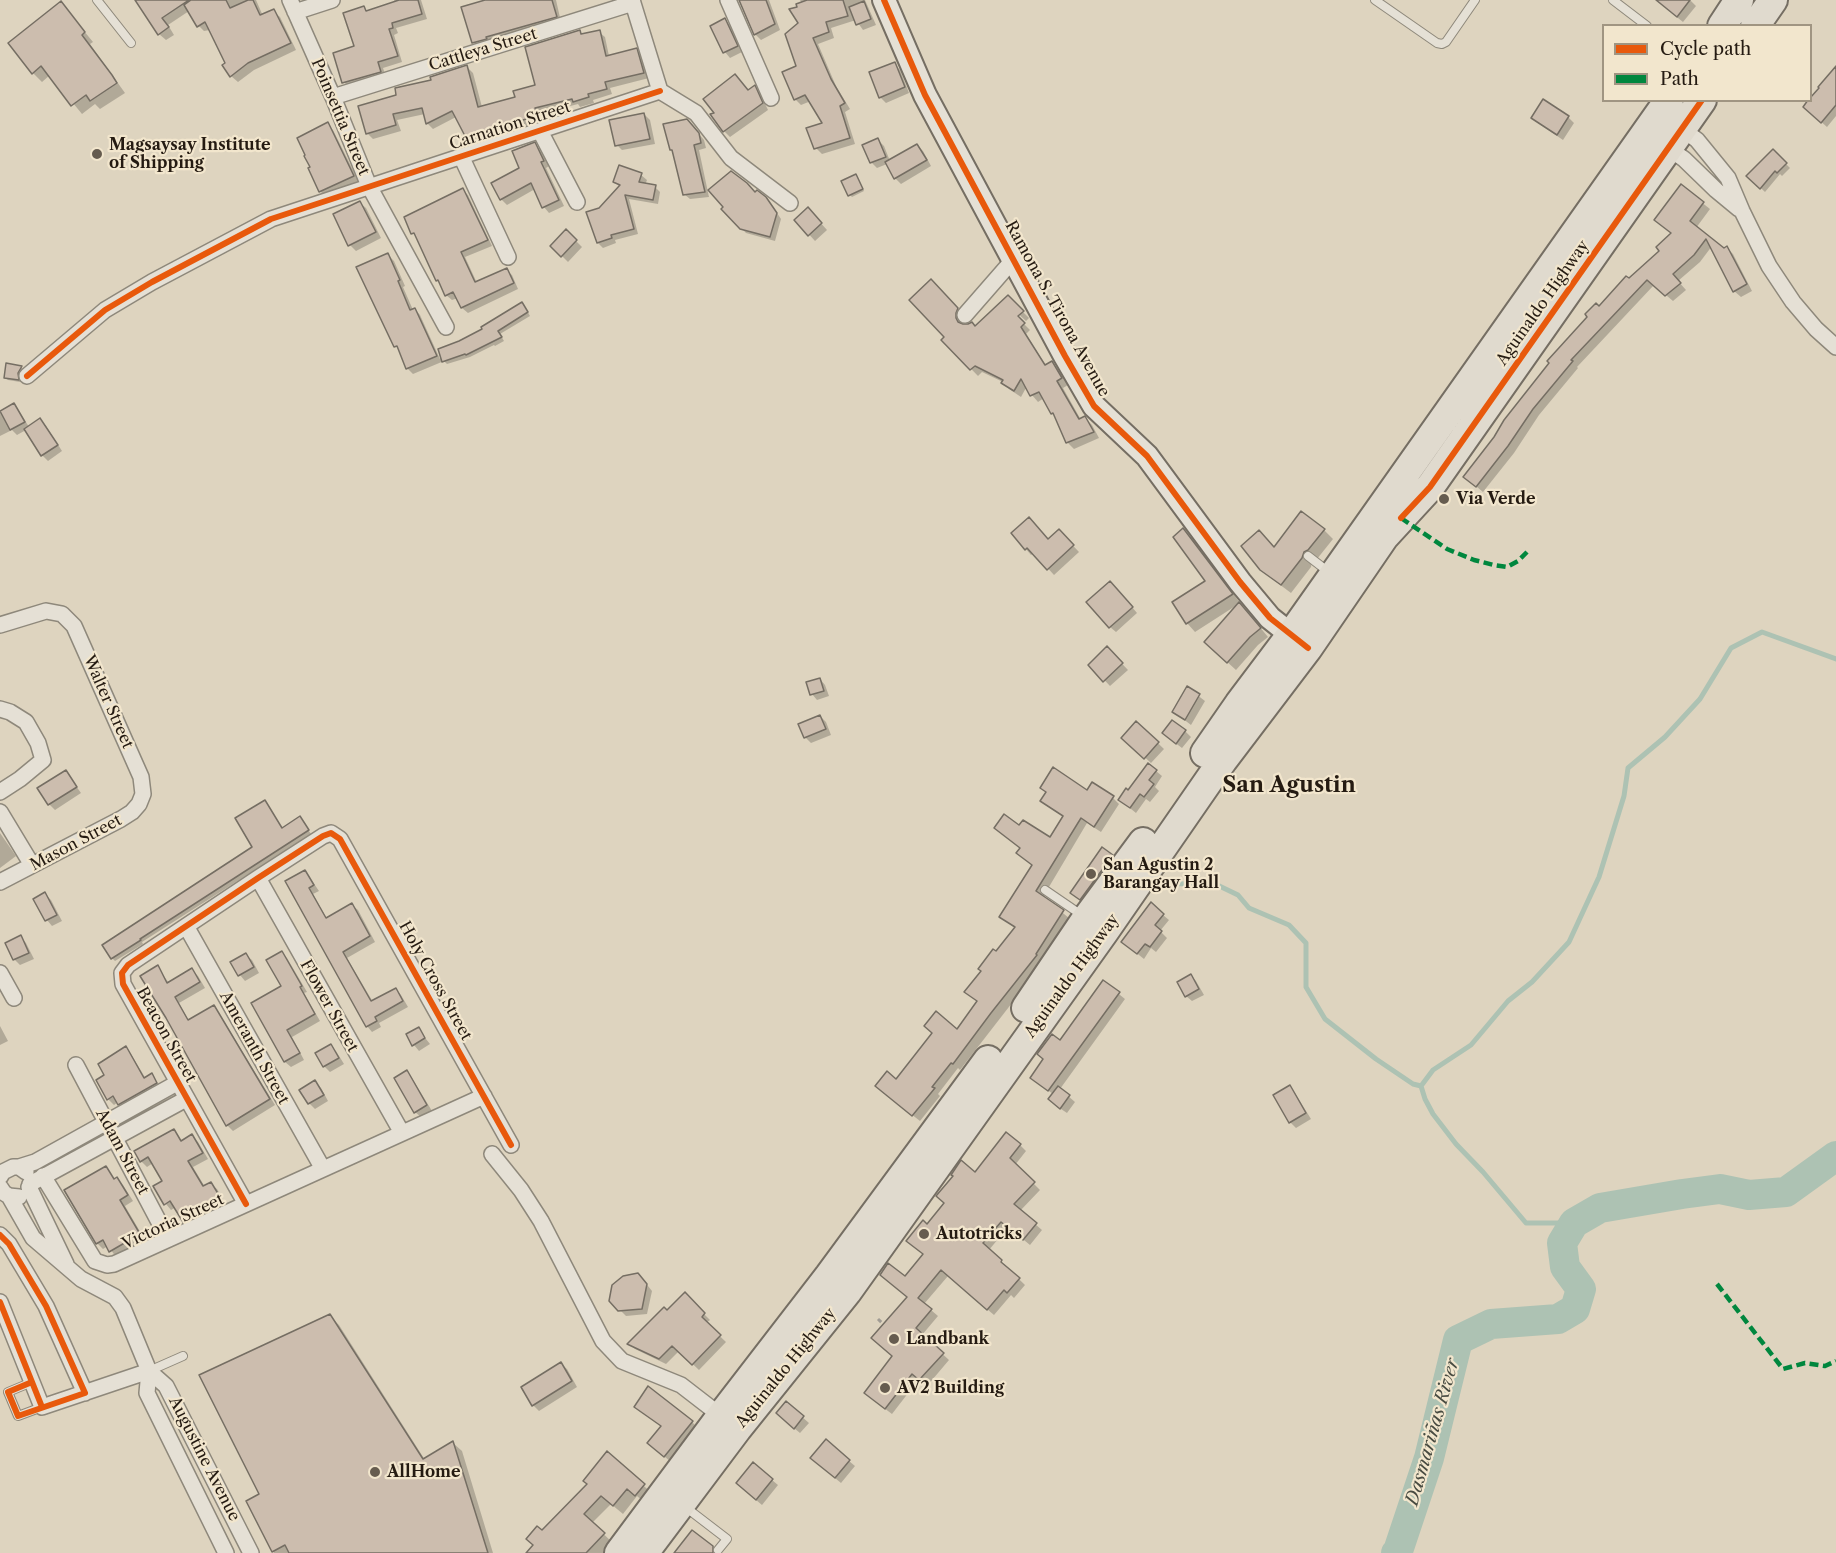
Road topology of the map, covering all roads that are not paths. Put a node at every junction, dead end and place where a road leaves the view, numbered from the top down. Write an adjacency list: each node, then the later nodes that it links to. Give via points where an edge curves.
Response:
1 (96, 0): 15 (lane)
2 (332, 0): 11 (street)
3 (728, 0): 18 (street)
4 (884, 0): 30 (street, Ramona S. Tirona Avenue, via 925,95)
5 (1375, 0): 6 (lane, via 1442,44)
6 (1475, 0)
7 (1613, 0): 12 (lane)
8 (1739, 0): 13 (highway)
9 (1773, 0): 14 (highway)
10 (633, 2): 16 (street); 17 (street, Cattleya Street)
11 (292, 6): 17 (street, Poinsettia Street)
12 (1644, 24)
13 (1723, 24)
14 (1756, 24)
15 (130, 43)
16 (660, 91): 22 (street, Carnation Street); 27 (street, via 696,113 731,158)
17 (333, 97): 25 (street, Poinsettia Street)
18 (771, 98)
19 (1668, 102): 21 (highway, Aguinaldo Highway)
20 (1701, 102): 23 (highway, Aguinaldo Highway)
21 (1653, 123): 23 (street); 23 (street); 36 (highway, Aguinaldo Highway)
22 (540, 131): 24 (street, Carnation Street); 26 (street)
23 (1675, 139): 28 (street, via 1684,159); 28 (street, via 1697,141 1728,178); 38 (highway, Aguinaldo Highway, via 1430,487)
24 (461, 156): 25 (street, Carnation Street); 29 (street)
25 (369, 186): 32 (street, Poinsettia Street); 34 (street, Carnation Street, via 271,219 152,282 105,310)
26 (577, 202)
27 (790, 203)
28 (1742, 211): 33 (street, via 1769,266 1793,302)
29 (508, 257)
30 (1013, 260): 31 (street); 38 (street, Ramona S. Tirona Avenue, via 1094,406 1147,456 1269,618)
31 (965, 315)
32 (446, 327)
33 (1836, 347)
34 (27, 376)
35 (1308, 556): 36 (lane)
36 (1333, 576): 38 (highway, Aguinaldo Highway)
37 (0, 625): 41 (street, Walter Street, via 46,611 62,614 75,626 141,777)
38 (1299, 641): 48 (highway, Aguinaldo Highway, via 1239,704 1131,859)
39 (0, 709): 40 (street, via 26,722 43,760)
40 (0, 792)
41 (143, 794): 44 (street, Mason Street, via 132,812)
42 (0, 812): 44 (street)
43 (331, 833): 45 (street, Beacon Street); 54 (street, Holy Cross Street, via 340,839)
44 (32, 866): 46 (street, Mason Street)
45 (258, 878): 49 (street, Beacon Street); 57 (street, Flower Street)
46 (0, 882)
47 (1046, 890): 48 (lane)
48 (1095, 925): 76 (highway, Aguinaldo Highway, via 838,1284)
49 (186, 926): 53 (street, Beacon Street, via 128,965 121,978); 62 (street, Ameranth Street)
50 (0, 974): 51 (street)
51 (14, 998)
52 (76, 1065): 56 (street, Adam Street)
53 (177, 1083): 55 (street, Beacon Street); 56 (street)
54 (484, 1096): 57 (street, Victoria Street); 59 (street, Holy Cross Street)
55 (186, 1099): 58 (street); 66 (street, Beacon Street)
56 (106, 1123): 58 (street, Adam Street); 61 (street)
57 (402, 1133): 62 (street, Victoria Street)
58 (115, 1138): 64 (street); 68 (street, Adam Street)
59 (511, 1145)
60 (492, 1154): 76 (street, via 541,1221 603,1341 622,1361 681,1385)
61 (19, 1167): 63 (street, via 8,1168); 64 (street)
62 (323, 1169): 66 (street, Victoria Street)
63 (0, 1177)
64 (34, 1182): 65 (street, via 15,1198); 68 (street, Victoria Street, via 101,1264 114,1264); 69 (street)
65 (4, 1191): 69 (street, Augustine Avenue, via 33,1238)
66 (246, 1204): 68 (street, Victoria Street)
67 (0, 1235): 74 (street, via 46,1306)
68 (168, 1239)
69 (68, 1269): 72 (street, Augustine Avenue, via 115,1297)
70 (0, 1302): 73 (street)
71 (183, 1356): 72 (lane)
72 (149, 1371): 74 (street); 80 (street, Augustine Avenue, via 147,1393); 81 (street, Augustine Avenue, via 166,1386)
73 (32, 1382): 75 (street); 75 (lane, via 8,1392 18,1416)
74 (85, 1393): 75 (street)
75 (42, 1407)
76 (729, 1422): 77 (highway, Aguinaldo Highway); 78 (highway, Aguinaldo Highway)
77 (681, 1504): 78 (highway, Aguinaldo Highway); 79 (lane, via 727,1539)
78 (629, 1550)
79 (718, 1550)
80 (226, 1553)
81 (251, 1553)

